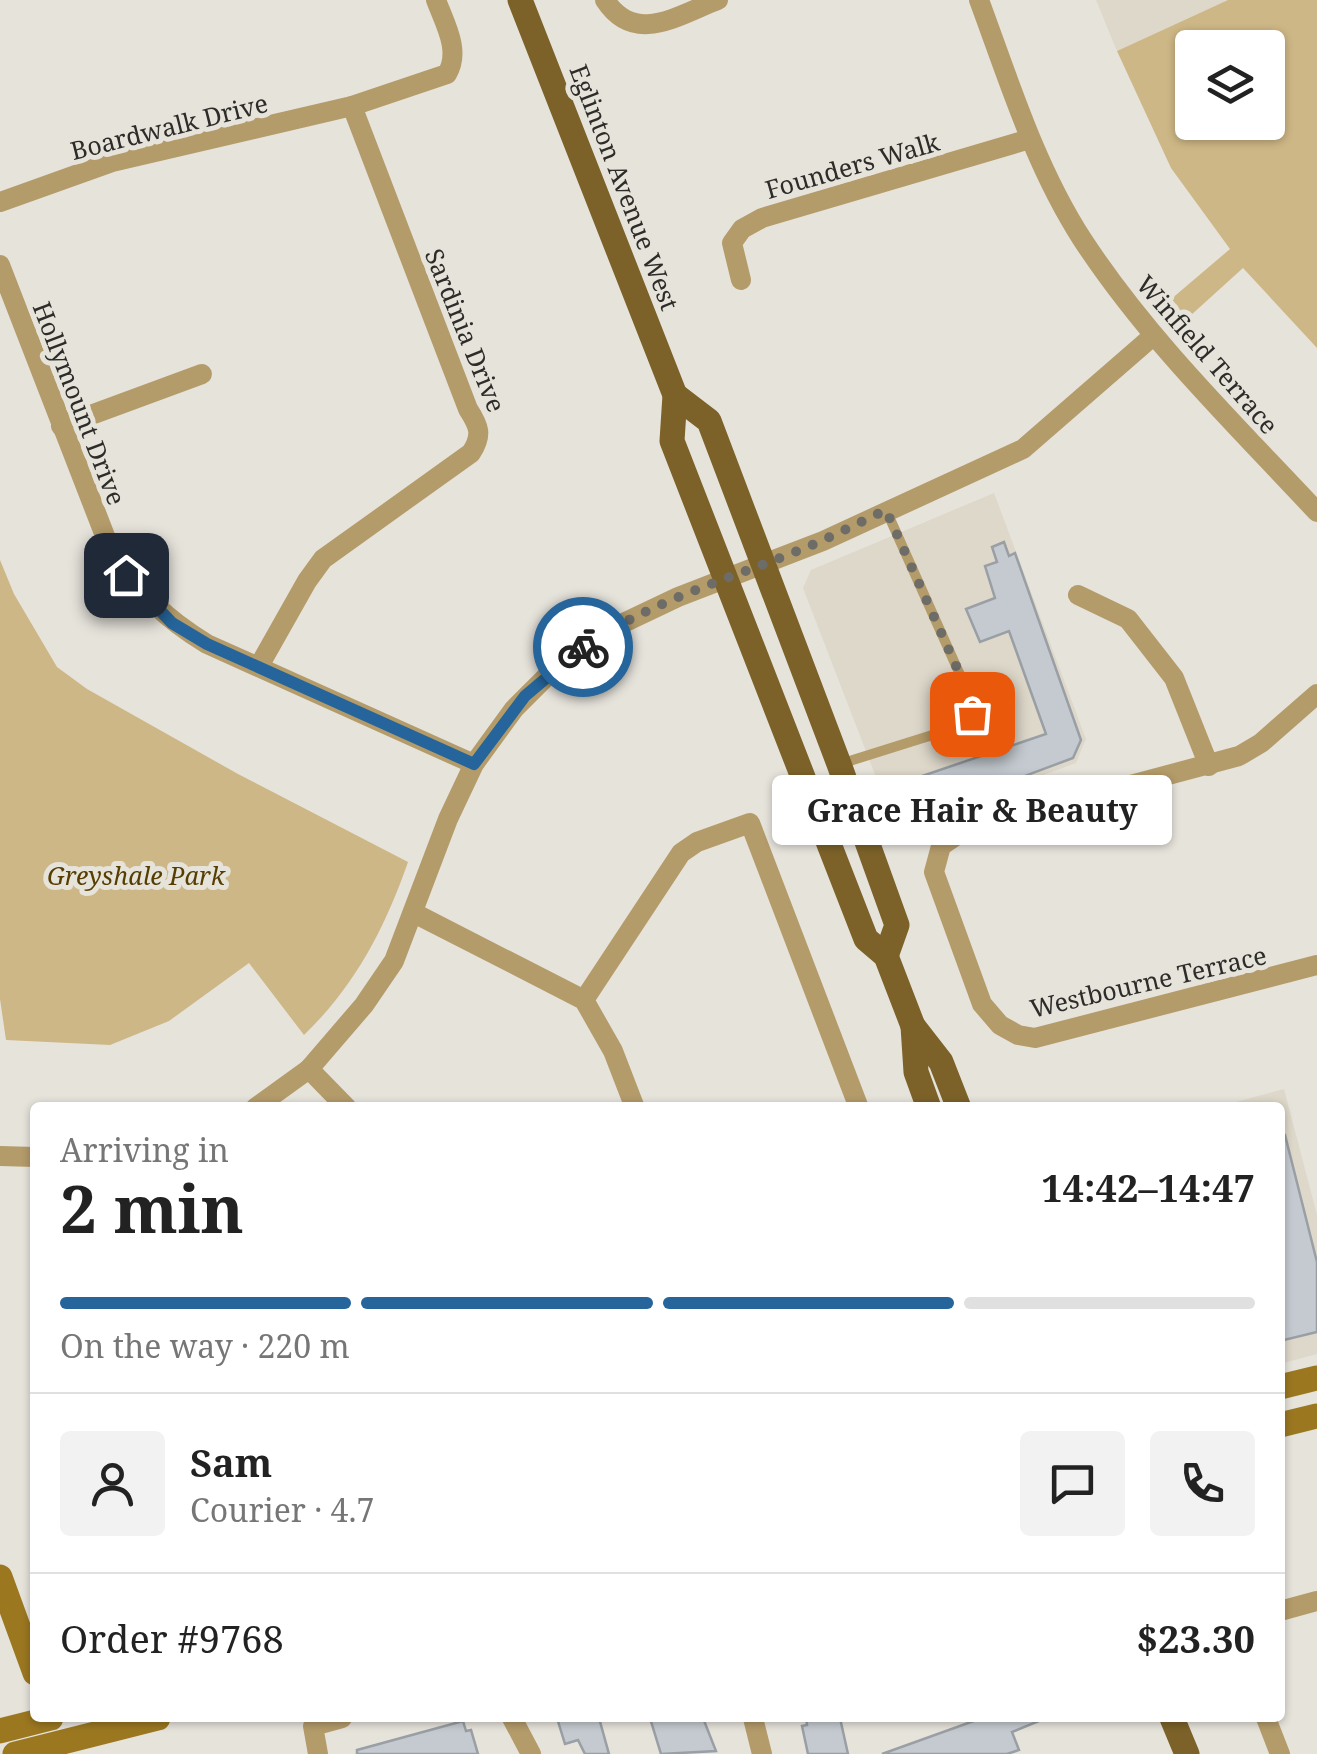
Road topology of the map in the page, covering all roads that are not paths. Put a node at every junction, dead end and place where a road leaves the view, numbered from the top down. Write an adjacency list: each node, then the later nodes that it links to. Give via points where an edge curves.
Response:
1 (436, 0): 6 (street, Boardwalk Drive, via 452,45 447,74)
2 (520, 0): 13 (main road, Eglinton Avenue West)
3 (605, 0): 4 (street, via 625,22 651,26)
4 (718, 0)
5 (979, 0): 7 (street, Winfield Terrace)
6 (352, 106): 8 (street, Boardwalk Drive, via 112,162); 20 (street, Sardinia Drive, via 480,429 478,442 323,559)
7 (1030, 139): 10 (street, Founders Walk, via 762,218 732,243); 11 (street, Winfield Terrace, via 1080,236)
8 (0, 202)
9 (0, 265): 14 (street, Hollymount Drive)
10 (741, 280)
11 (1153, 336): 15 (street, via 1023,449); 16 (street, Winfield Terrace)
12 (202, 374): 14 (street)
13 (675, 395): 17 (main road, Eglinton Avenue West, via 709,421); 18 (main road, Eglinton Avenue West, via 672,441)
14 (61, 426): 20 (street, Hollymount Drive, via 112,554 133,584 172,623)
15 (886, 510): 17 (street); 23 (lane, via 972,714 961,726)
16 (1317, 512)
17 (764, 564): 18 (street); 23 (main road, Eglinton Avenue West)
18 (724, 579): 22 (street, via 617,626 576,652 525,696); 26 (main road, Eglinton Avenue West, via 866,938)
19 (1078, 595): 24 (street, via 1128,619 1174,678)
20 (259, 666): 22 (street, Hollymount Drive)
21 (1317, 694): 24 (street, Westbourne Terrace, via 1261,743)
22 (474, 764): 25 (street)
23 (839, 764): 26 (main road, Eglinton Avenue West, via 896,926)
24 (1210, 766): 27 (street, Westbourne Terrace, via 966,829 947,840 934,872 982,1004 1000,1025 1035,1038)
25 (414, 913): 28 (street); 30 (street, via 394,961 364,1005)
26 (886, 956): 29 (main road, Eglinton Avenue West)
27 (1317, 965)
28 (584, 1000): 33 (street, via 614,1050); 34 (street, via 681,854 750,824)
29 (913, 1026): 35 (main road, Eglinton Avenue West, via 916,1072); 36 (main road, Eglinton Avenue West, via 941,1062)
30 (308, 1068): 31 (street); 32 (street)
31 (263, 1102)
32 (342, 1102)
33 (633, 1102)
34 (856, 1102)
35 (927, 1102)
36 (957, 1102)
37 (0, 1156): 38 (street)
38 (30, 1157)
39 (1317, 1378): 40 (street)
40 (1285, 1386)
41 (1317, 1416): 42 (street)
42 (1285, 1425)
43 (0, 1577): 46 (street)
44 (1317, 1600): 45 (street)
45 (1285, 1610)
46 (30, 1659)
47 (34, 1722): 55 (street)
48 (53, 1722): 56 (street)
49 (145, 1722): 56 (street)
50 (328, 1722): 58 (street, via 313,1726)
51 (514, 1722): 59 (street)
52 (754, 1722): 60 (street)
53 (1174, 1722): 61 (main road)
54 (1268, 1722): 62 (street)
55 (0, 1730)
56 (63, 1748): 57 (street)
57 (15, 1754)
58 (318, 1754)
59 (531, 1754)
60 (762, 1754)
61 (1187, 1754)
62 (1280, 1754)

